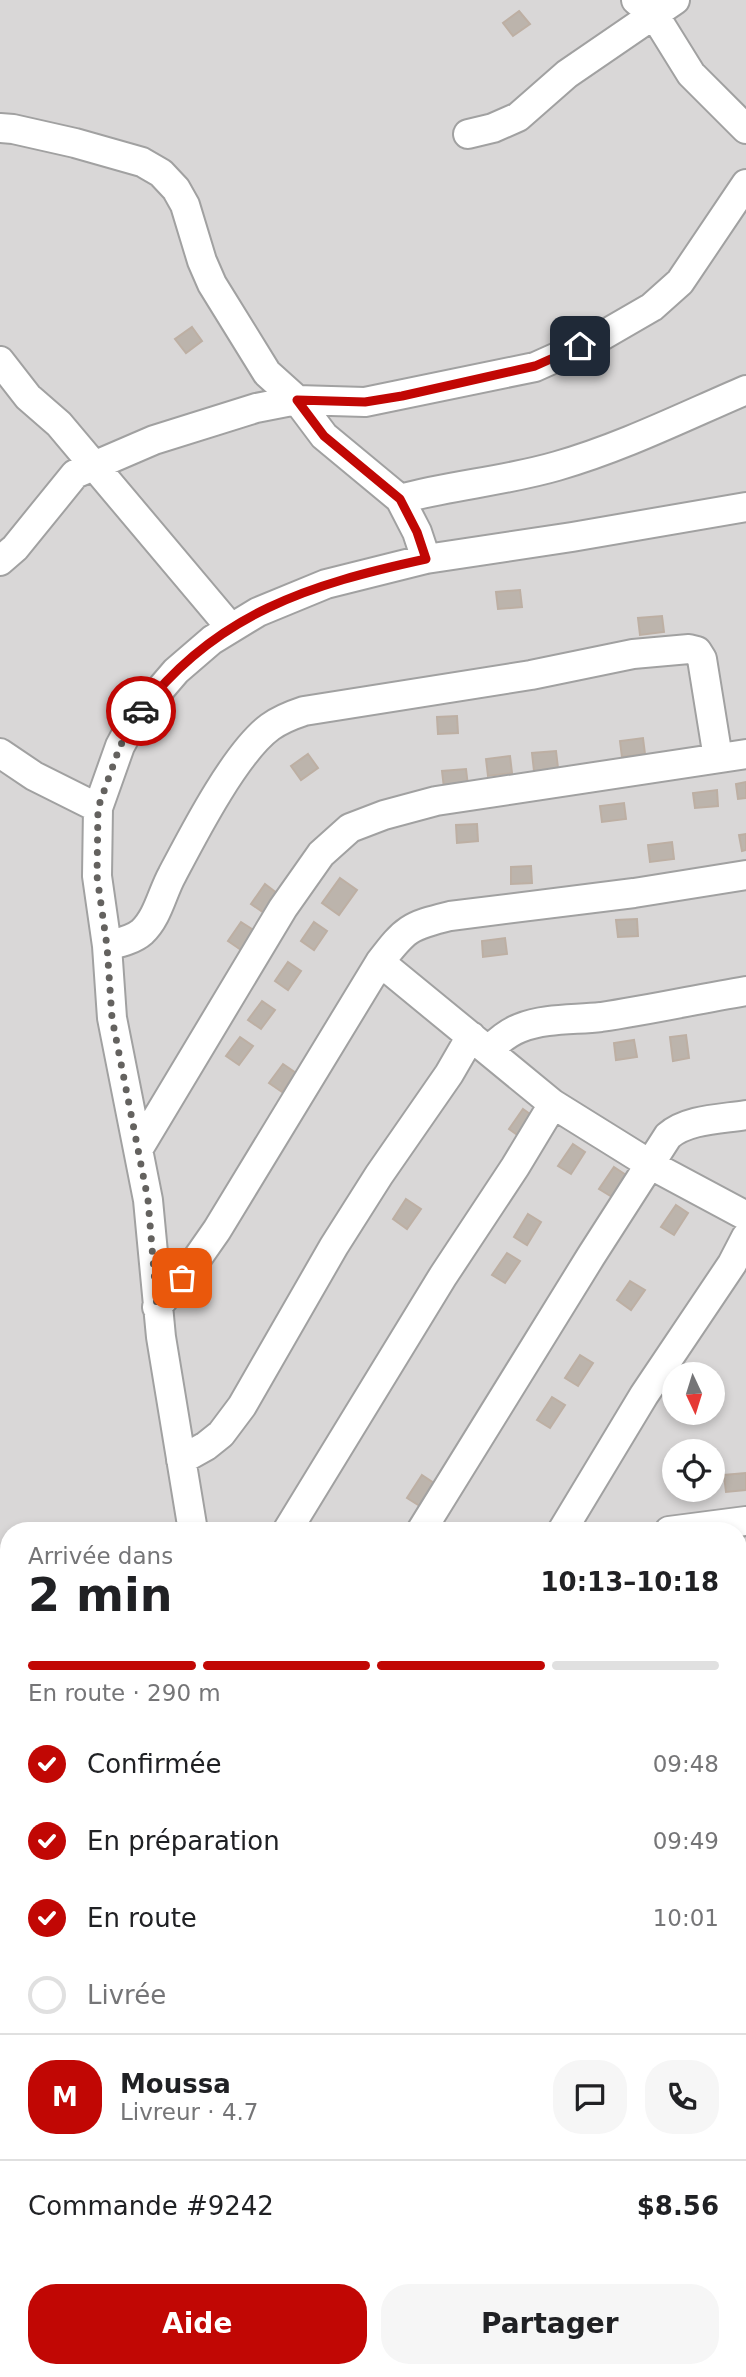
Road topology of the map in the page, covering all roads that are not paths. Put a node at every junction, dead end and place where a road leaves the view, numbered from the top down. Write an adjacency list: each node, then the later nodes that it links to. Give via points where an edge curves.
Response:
1 (655, 5): 3 (street, via 691,74); 4 (street, via 519,117)
2 (0, 128): 8 (street, via 75,143 142,162 161,173 185,205 202,261 230,315 267,373)
3 (746, 129)
4 (468, 134)
5 (746, 184): 8 (street, via 680,282 652,307 595,340 535,366 402,396 365,402)
6 (0, 361): 9 (street)
7 (746, 390): 10 (street, via 586,457)
8 (297, 400): 9 (street, via 154,440); 10 (street, via 324,436)
9 (96, 466): 13 (street, via 75,474); 14 (street)
10 (400, 499): 12 (street)
11 (746, 507): 12 (street)
12 (426, 559): 14 (street, via 326,584)
13 (0, 561)
14 (230, 627): 18 (street, via 176,671 134,720)
15 (0, 753): 18 (street)
16 (746, 754): 17 (street)
17 (718, 758): 20 (street, via 702,659 697,651 688,649 633,654 304,711 268,728 245,753 171,876 152,918 141,933); 26 (street, via 436,801 351,828 321,854 283,908)
18 (98, 808): 20 (street, via 97,876)
19 (746, 875): 21 (street, via 450,916 407,929)
20 (107, 946): 26 (street, via 112,1018)
21 (380, 962): 23 (street); 30 (street, via 217,1230)
22 (746, 991): 23 (street, via 544,1022)
23 (480, 1043): 24 (street); 31 (street, via 449,1074 379,1175 242,1406 221,1434)
24 (553, 1104): 27 (street); 33 (street)
25 (746, 1115): 27 (street, via 675,1130)
26 (139, 1148): 30 (street)
27 (651, 1165): 28 (street); 34 (street)
28 (746, 1216)
29 (746, 1237): 35 (street)
30 (157, 1307): 31 (street)
31 (181, 1460): 32 (street)
32 (191, 1522)
33 (292, 1522)
34 (427, 1522)
35 (567, 1522)

